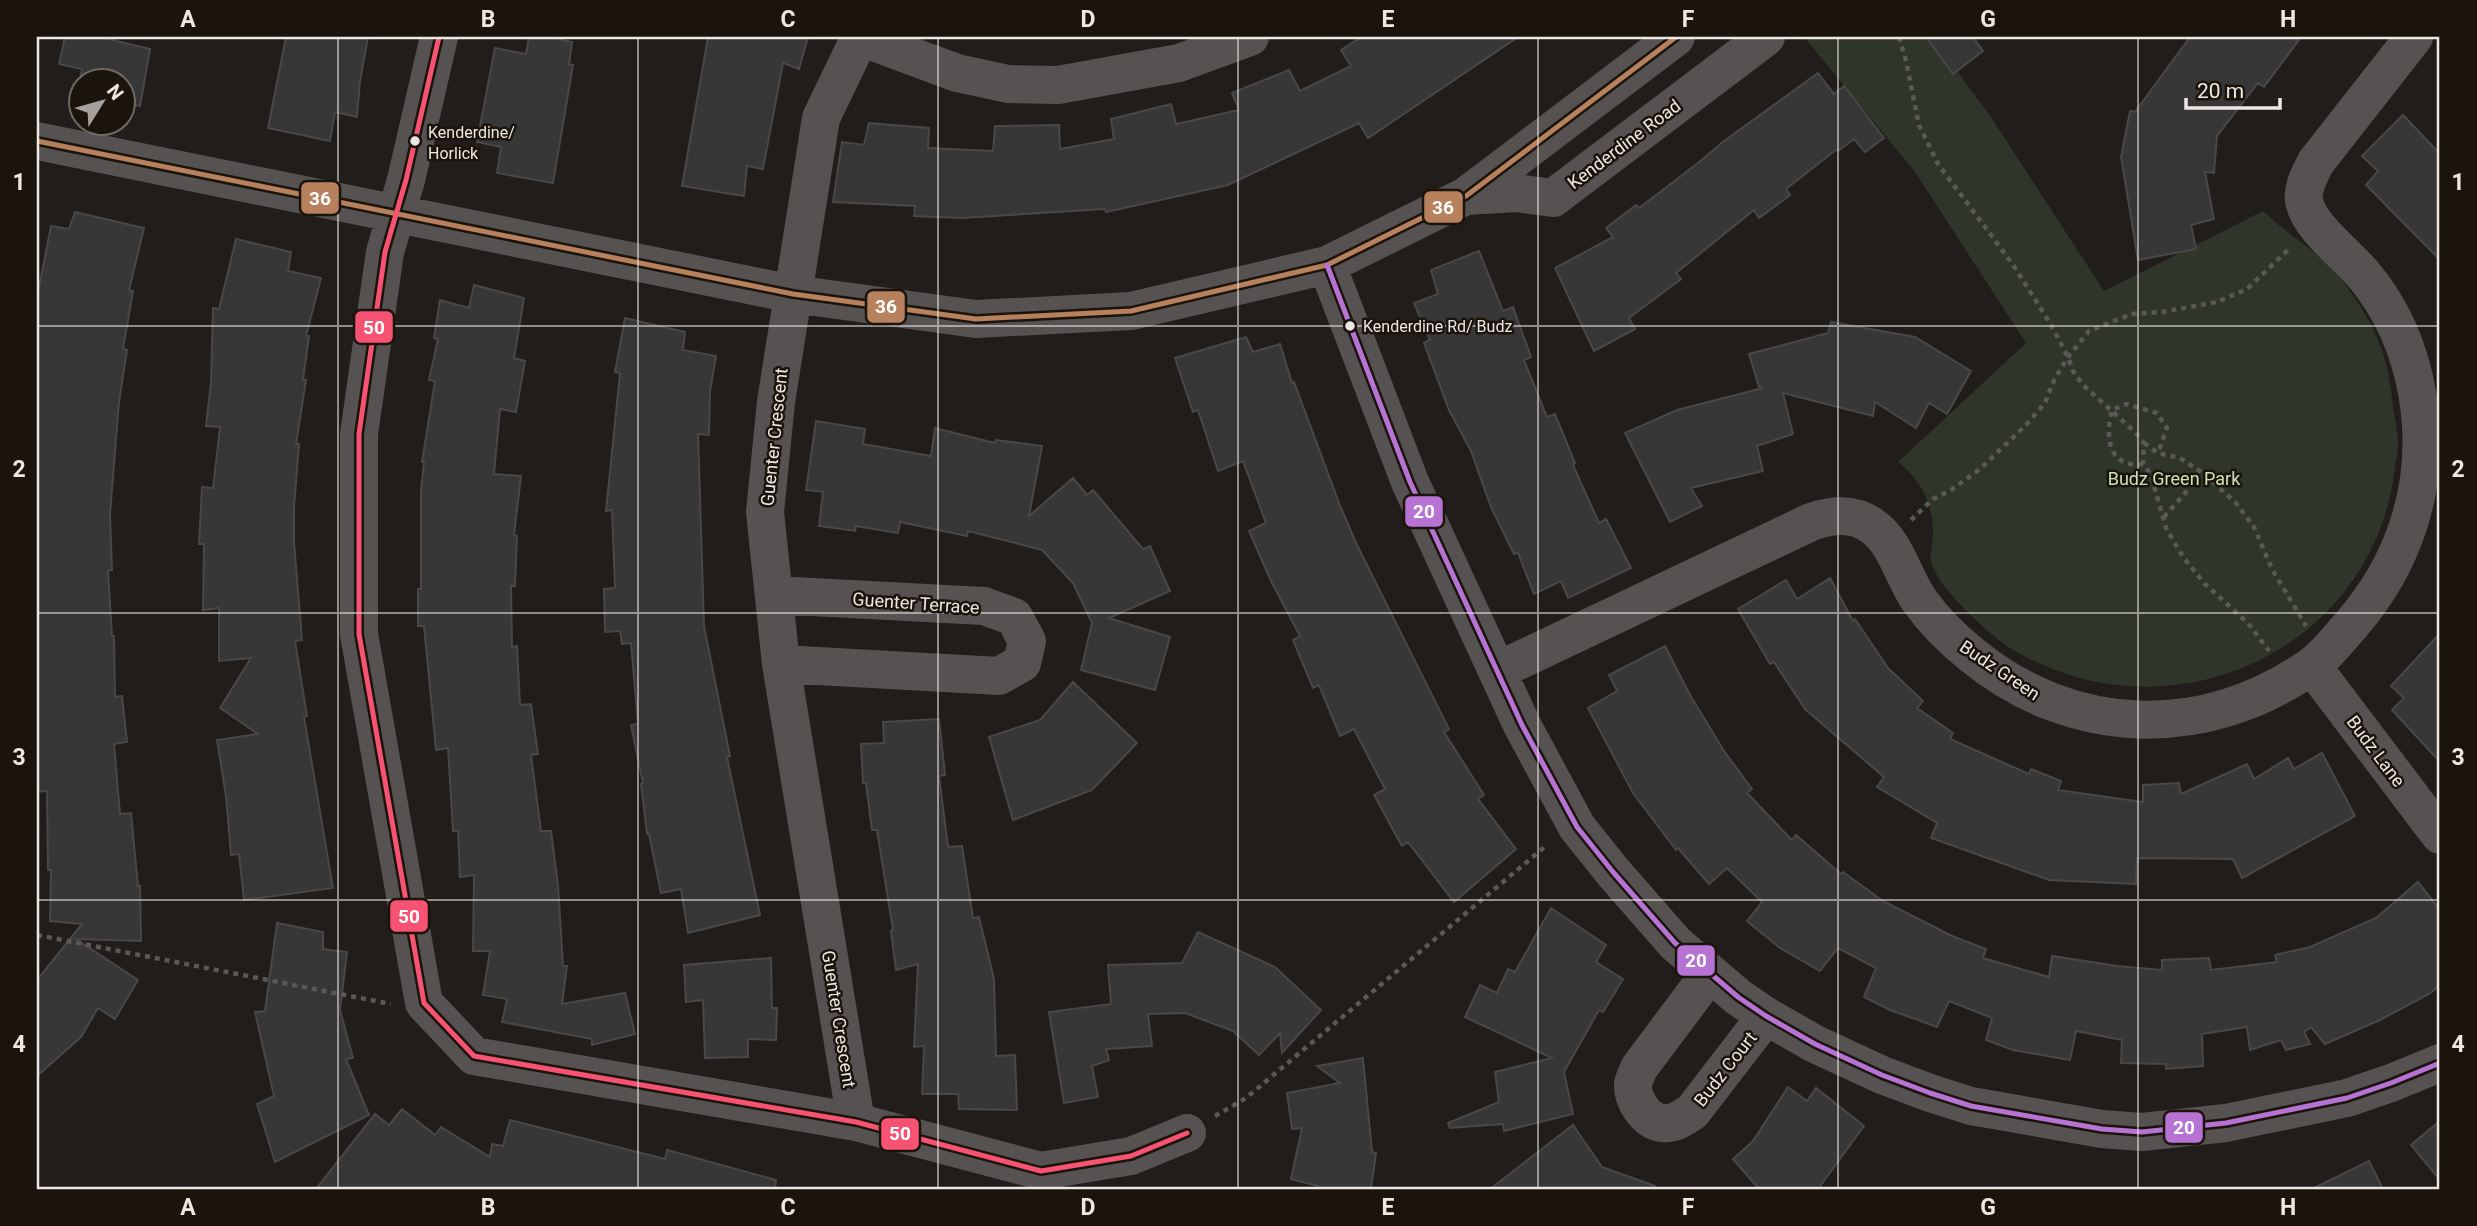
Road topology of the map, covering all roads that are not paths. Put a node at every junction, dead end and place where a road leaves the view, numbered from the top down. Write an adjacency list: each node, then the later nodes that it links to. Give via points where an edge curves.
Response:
1 (439, 37): 9 (street)
2 (860, 37): 3 (street, via 957,73 1008,84 1058,85 1179,63); 11 (street, Guenter Crescent, via 821,118)
3 (1250, 37)
4 (1676, 37): 8 (street, Kenderdine Road)
5 (1766, 37): 8 (street, Kenderdine Road, via 1553,198 1516,193)
6 (2414, 37): 14 (street, Budz Green, via 2306,181 2304,201 2313,221 2365,276 2386,307 2411,369 2423,437 2413,511 2402,543 2369,604)
7 (37, 141): 9 (street, Kenderdine Road)
8 (1466, 196): 10 (street, Kenderdine Road)
9 (395, 215): 11 (street, Kenderdine Road); 20 (street, via 385,253 359,434 359,634 424,1003 474,1056)
10 (1327, 265): 11 (street, Kenderdine Road, via 1131,312 976,319); 15 (street, via 1410,482)
11 (793, 294): 12 (street, Guenter Crescent, via 765,512)
12 (774, 595): 13 (street, Guenter Crescent); 13 (street, Guenter Terrace, via 984,606 1014,617 1027,641 1022,663 999,676)
13 (781, 664): 20 (street, Guenter Crescent)
14 (2309, 666): 15 (street, Budz Green, via 2225,709 2160,722 2083,712 2046,700 1974,657 1942,629 1918,599 1888,542 1873,526 1852,516 1829,516); 16 (street, Budz Lane)
15 (1497, 671): 17 (street, via 1577,827 1675,943)
16 (2440, 835)
17 (1710, 973): 18 (street); 18 (street, Budz Court, via 1639,1068 1633,1085 1647,1116 1660,1123 1676,1122 1692,1112)
18 (1766, 1016): 19 (street, via 1826,1049 1930,1093 1982,1108 2142,1132 2226,1124 2347,1098)
19 (2440, 1063)
20 (856, 1122): 21 (street, via 1041,1171 1131,1156)
21 (1187, 1133)

